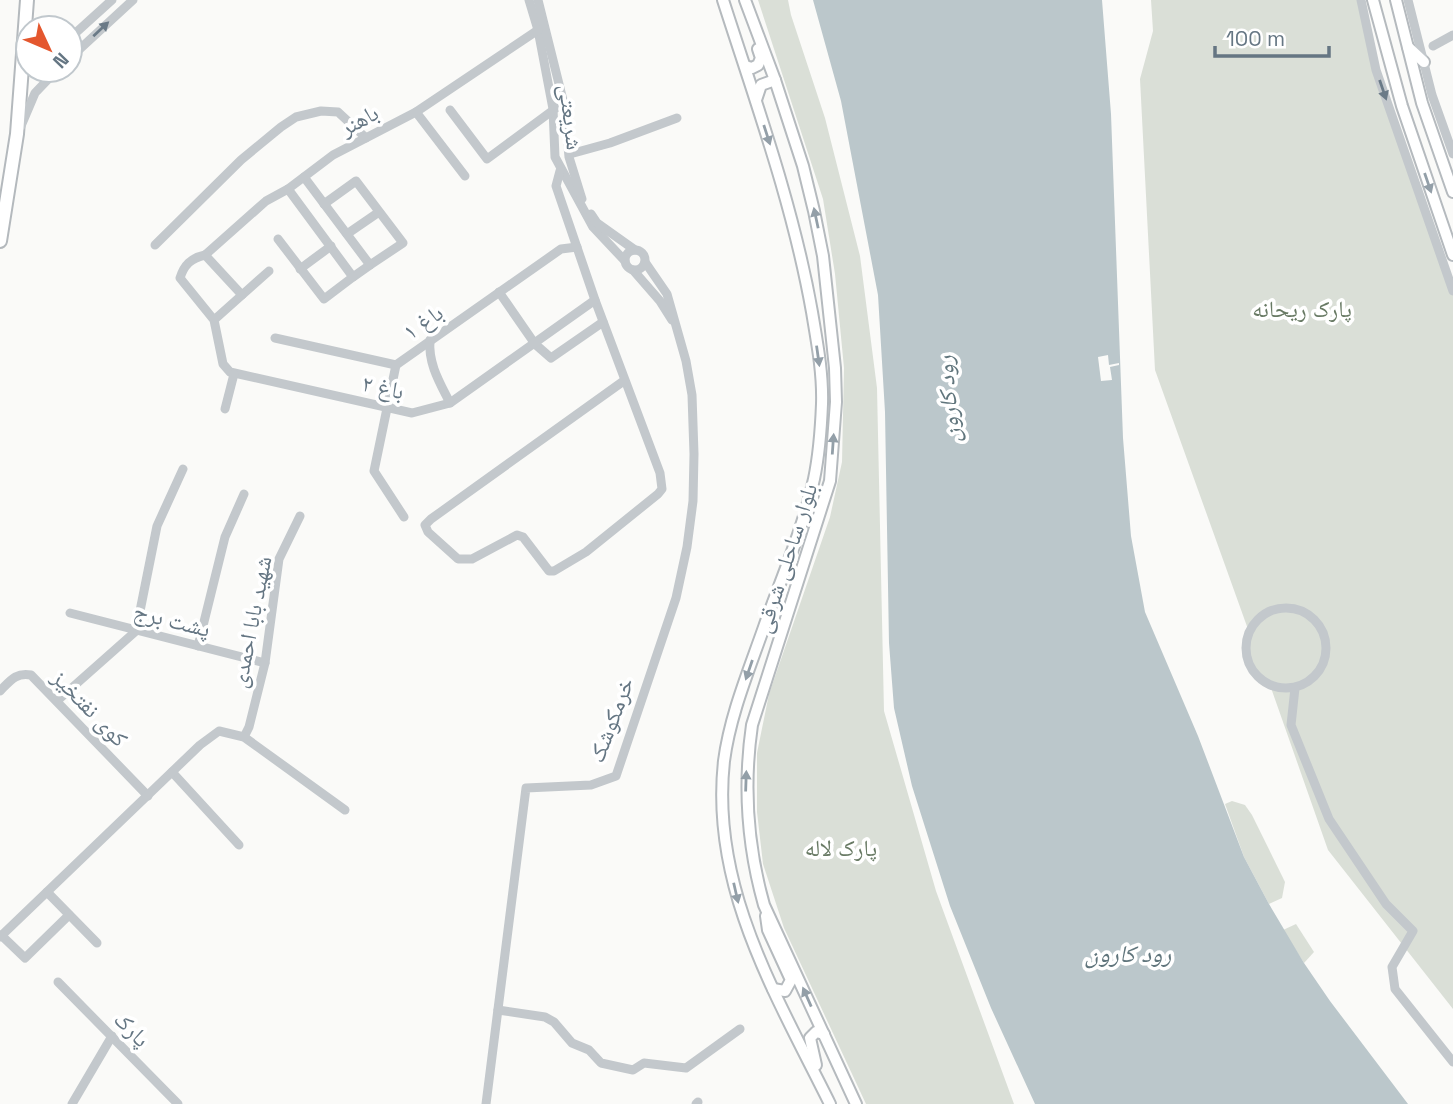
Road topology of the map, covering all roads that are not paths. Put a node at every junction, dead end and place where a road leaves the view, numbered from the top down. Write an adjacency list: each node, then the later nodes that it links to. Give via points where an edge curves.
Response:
1 (112, 0): 11 (street)
2 (133, 0): 14 (street, one-way to 2)
3 (529, 0): 12 (street, شریعتی)
4 (538, 0): 23 (street, شریعتی)
5 (723, 0): 18 (main road, بلوار ساحلی شرقی)
6 (1361, 0): 57 (street, one-way to 57, via 1376,70)
7 (1373, 0): 49 (main road, one-way to 49, via 1402,106)
8 (1396, 0): 16 (main road)
9 (1408, 0): 17 (street)
10 (746, 5): 18 (main road, via 761,58 755,68); 19 (main road, بلوار ساحلی شرقی)
11 (84, 25)
12 (538, 30): 24 (street, شریعتی); 26 (street, باهنر)
13 (1453, 35): 15 (street)
14 (84, 45)
15 (1433, 46)
16 (1408, 47): 17 (main road); 37 (main road)
17 (1424, 62): 31 (street)
18 (744, 66): 22 (main road, بلوار ساحلی شرقی)
19 (775, 80): 22 (main road, via 761,85); 90 (main road, بلوار ساحلی شرقی, one-way to 19, via 748,829 747,760 752,725 830,481 836,402 823,256 803,166)
20 (22, 84): 28 (highway)
21 (44, 84): 28 (street)
22 (756, 100): 95 (main road, بلوار ساحلی شرقی, one-way to 95, via 803,259 822,401 808,498 744,686 725,758 723,819 732,875 740,911)
23 (564, 104): 24 (street); 30 (street, شریعتی)
24 (553, 109): 25 (street, via 487,159); 32 (street, شریعتی)
25 (450, 110)
26 (416, 112): 29 (street, باهنر); 34 (street)
27 (677, 118): 30 (street)
28 (17, 134): 43 (highway)
29 (366, 138): 35 (street, باهنر); 44 (street, via 338,112 296,117 241,160)
30 (569, 154): 32 (street, via 565,161); 38 (street, شریعتی)
31 (1453, 154)
32 (556, 155): 33 (street, شریعتی)
33 (560, 171): 38 (street, شریعتی); 46 (street, via 556,186)
34 (465, 176)
35 (304, 177): 36 (street, باهنر); 39 (street)
36 (288, 189): 45 (street); 48 (street, باهنر, via 266,201)
37 (1453, 191)
38 (577, 194): 47 (street, شریعتی, via 597,223); 50 (street, شریعتی, via 593,227)
39 (324, 204): 40 (street, via 356,181); 41 (street)
40 (379, 212): 41 (street); 52 (street, via 402,243)
41 (347, 234): 52 (street)
42 (278, 239): 53 (street)
43 (0, 241)
44 (155, 245)
45 (331, 246): 53 (street); 56 (street)
46 (577, 247): 58 (street, باغ ۱, via 561,249); 60 (street)
47 (635, 250): 50 (street); 51 (street)
48 (205, 255): 59 (street); 61 (street, via 187,264 180,278)
49 (1453, 255)
50 (625, 261): 54 (street)
51 (645, 262): 54 (street); 63 (street, via 667,294)
52 (370, 265): 56 (street)
53 (300, 269): 56 (street, via 324,299)
54 (632, 270): 63 (street)
55 (269, 271): 59 (street)
56 (353, 277)
57 (1453, 291)
58 (499, 292): 65 (street, باغ ۱); 66 (street)
59 (242, 295): 61 (street)
60 (595, 300): 62 (street); 66 (street, باغ ۲)
61 (214, 320): 68 (street, via 223,364)
62 (603, 322): 66 (street, via 551,358); 69 (street)
63 (676, 327): 96 (street, خرمکوشک, via 692,395 694,454 690,524 676,598 616,776 590,785 526,788)
64 (275, 338): 67 (street, باغ ۱)
65 (430, 340): 67 (street, باغ ۱); 70 (street, via 432,366)
66 (535, 344): 70 (street, باغ ۲)
67 (396, 365): 71 (street)
68 (234, 374): 71 (street, باغ ۲); 72 (street)
69 (625, 380): 69 (street, via 662,489 586,552 549,571 517,535 472,559 458,559 428,532 425,525 431,519)
70 (450, 403): 71 (street, باغ ۲, via 412,413)
71 (387, 408): 76 (street, via 374,471)
72 (225, 409)
73 (183, 469): 78 (street, via 157,526)
74 (244, 494): 79 (street, via 225,537)
75 (300, 516): 80 (street, شهید بابا احمدی, via 279,559)
76 (404, 517)
77 (70, 613): 78 (street, پشت برج)
78 (135, 631): 79 (street, پشت برج); 83 (street)
79 (198, 646): 80 (street, پشت برج)
80 (264, 663): 84 (street, شهید بابا احمدی)
81 (1295, 688): 81 (street, via 1307,683 1324,663 1325,637 1320,625 1301,610 1276,609 1249,632 1247,657 1259,679); 100 (street, via 1291,725 1329,819 1387,904 1413,931 1392,967 1395,989)
82 (0, 691): 83 (street, کوی نفتخیز, via 23,673 31,675)
83 (57, 701): 86 (street, کوی نفتخیز)
84 (244, 737): 85 (street, via 219,731); 87 (street)
85 (172, 772): 86 (street); 88 (street)
86 (148, 796): 89 (street)
87 (345, 810)
88 (239, 845)
89 (47, 892): 91 (street); 92 (street)
90 (764, 905): 95 (main road, via 768,930 791,980 785,991); 98 (main road, بلوار ساحلی شرقی, one-way to 90)
91 (69, 915): 92 (street, via 25,958); 93 (street)
92 (1, 936)
93 (97, 943)
94 (58, 982): 99 (street, پارک)
95 (773, 989): 101 (main road, بلوار ساحلی شرقی)
96 (498, 1010): 97 (street, via 545,1017 601,1063 633,1070 644,1063 686,1068); 102 (street, خرمکوشک)
97 (740, 1029)
98 (824, 1034): 101 (main road, via 816,1032 810,1038); 106 (main road, بلوار ساحلی شرقی)
99 (112, 1037): 103 (street, پارک); 104 (street)
100 (1453, 1062)
101 (820, 1085): 105 (main road, بلوار ساحلی شرقی)
102 (488, 1102)
103 (175, 1103)
104 (72, 1104)
105 (830, 1104)
106 (856, 1104)

